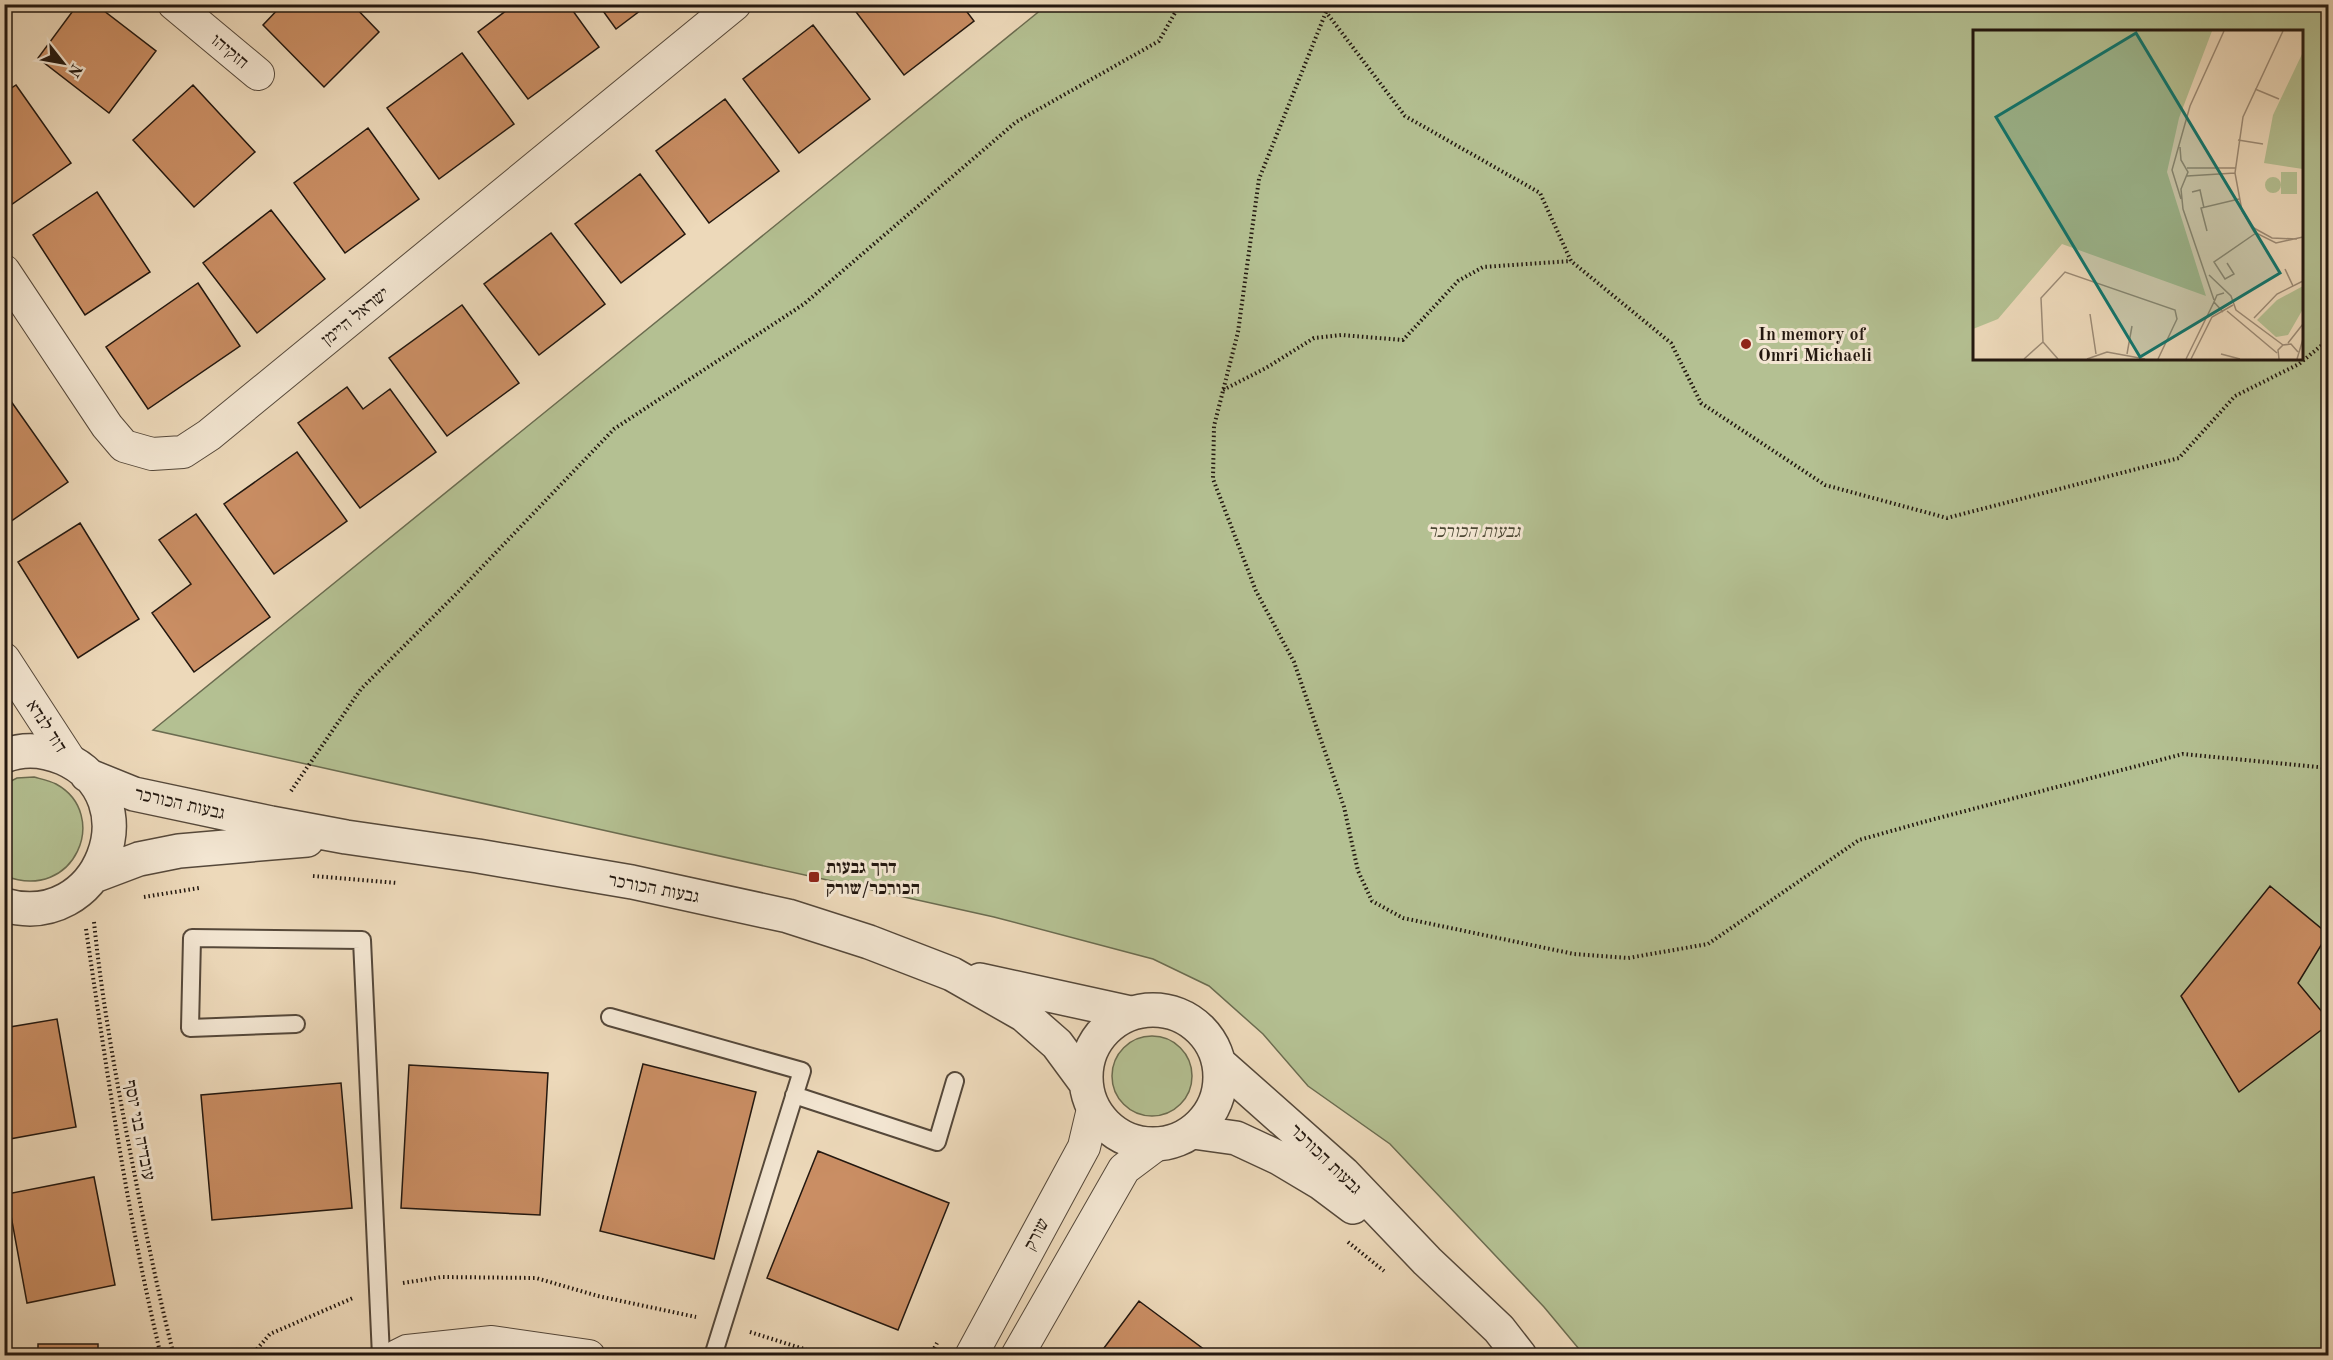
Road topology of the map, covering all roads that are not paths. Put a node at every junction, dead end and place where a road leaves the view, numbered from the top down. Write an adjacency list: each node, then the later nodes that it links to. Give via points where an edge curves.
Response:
1 (174, 4): 3 (street, חזקיהו)
2 (735, 4): 4 (street, ישראל היימן, via 183,452 153,454 124,447)
3 (258, 74)
4 (4, 271)
5 (4, 659): 7 (street, דוד לנדא)
6 (4, 756): 7 (street, גבעות הכורכר, via 32,750 52,754)
7 (79, 768): 8 (street, גבעות הכורכר, via 134,794); 9 (street, via 100,793 108,813 109,835)
8 (346, 837): 9 (street, גבעות הכורכר, via 179,851 139,859); 11 (street, גבעות הכורכר, via 632,882 788,916)
9 (94, 876): 10 (street, via 64,902 26,909)
10 (4, 905)
11 (952, 974): 12 (street, גבעות הכורכר); 18 (street, גבעות הכורכר, via 1024,1015 1057,1044)
12 (1131, 1013): 15 (street, via 1150,1009 1187,1018 1214,1046); 18 (street, via 1115,1021 1092,1047 1086,1065)
13 (610, 1017): 17 (lane, via 802,1071)
14 (296, 1024): 23 (lane, via 190,1028 192,939 362,940)
15 (1220, 1064): 19 (street, via 1216,1102 1207,1119); 21 (street, גבעות הכורכר, via 1343,1173)
16 (955, 1081): 17 (lane, via 937,1142)
17 (794, 1095): 27 (lane)
18 (1089, 1096): 20 (street, via 1104,1124 1119,1136); 28 (street, שורק, via 1084,1146)
19 (1193, 1132): 20 (street); 21 (street, גבעות הכורכר, via 1236,1138 1280,1158 1321,1183)
20 (1156, 1145): 29 (street, via 1124,1169)
21 (1427, 1262): 30 (street, גבעות הכורכר, via 1498,1329)
22 (492, 1341): 24 (street, via 407,1351); 25 (lane); 26 (street)
23 (381, 1356)
24 (396, 1356)
25 (464, 1356)
26 (589, 1356)
27 (713, 1356)
28 (970, 1356)
29 (1017, 1356)
30 (1520, 1356)

